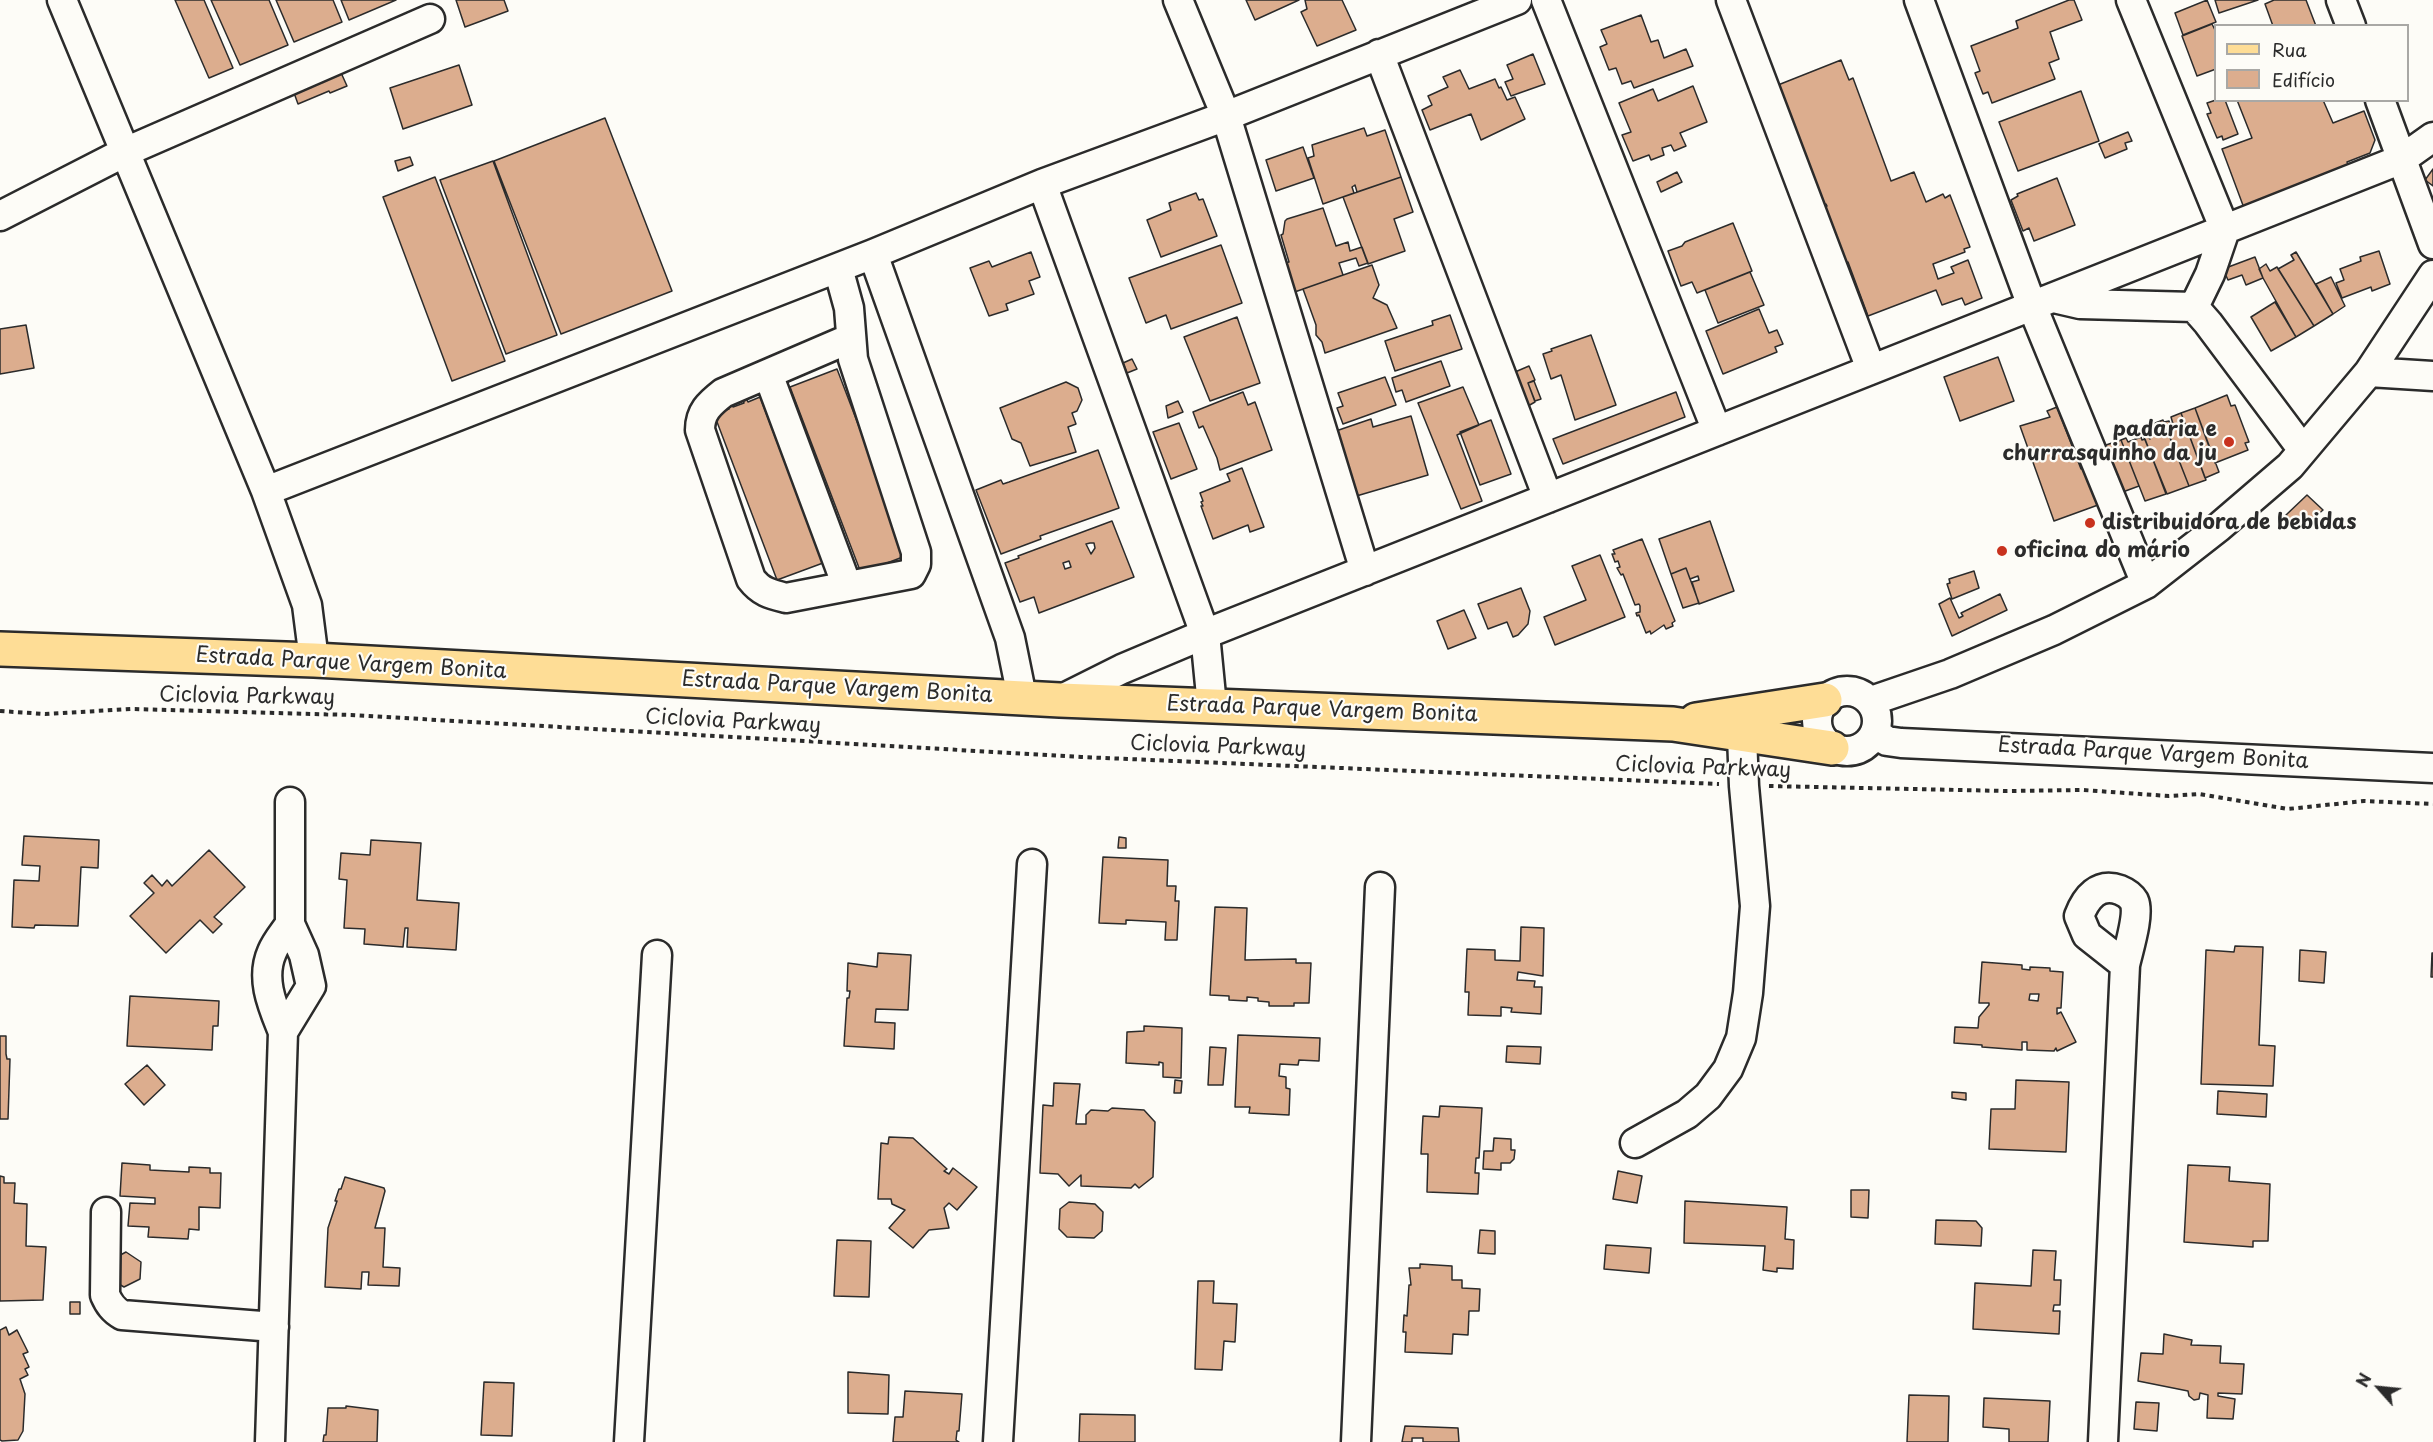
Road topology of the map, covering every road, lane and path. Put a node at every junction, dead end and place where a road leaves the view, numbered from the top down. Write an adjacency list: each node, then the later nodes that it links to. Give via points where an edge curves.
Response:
1 (62, 0): 15 (street)
2 (1178, 0): 13 (street)
3 (1517, 0): 11 (street)
4 (1546, 0): 31 (street)
5 (1731, 0): 27 (street)
6 (1919, 0): 24 (street)
7 (2131, 0): 19 (street)
8 (2341, 0): 10 (street)
9 (430, 19): 15 (street)
10 (2350, 24)
11 (1379, 54): 13 (street); 34 (street)
12 (2381, 102): 16 (street)
13 (1226, 116): 17 (street); 35 (street)
14 (2433, 137): 16 (street)
15 (125, 152): 18 (street); 33 (street)
16 (2402, 159): 19 (street); 20 (street)
17 (1042, 184): 21 (street); 38 (street)
18 (0, 216)
19 (2225, 230): 24 (street); 25 (street)
20 (2433, 244)
21 (873, 254): 22 (street); 41 (street, via 1011,638)
22 (838, 268): 26 (street, via 849,308); 33 (street)
23 (2433, 275): 28 (street)
24 (2042, 302): 25 (street); 27 (street); 36 (street)
25 (2194, 307): 32 (street)
26 (851, 338): 29 (street); 37 (street, via 853,359 916,552 916,564 912,574)
27 (1871, 369): 31 (street)
28 (2369, 372): 30 (street); 32 (street)
29 (768, 374): 37 (street); 37 (street, via 723,393 700,417 700,430 751,579 760,590 786,598)
30 (2433, 376)
31 (1717, 431): 34 (street)
32 (2304, 450): 36 (street, via 2219,527)
33 (266, 491): 40 (street, via 307,605)
34 (1548, 498): 35 (street)
35 (1365, 571): 38 (street)
36 (2146, 584): 44 (street, via 2054,630 1950,674)
37 (847, 586)
38 (1205, 634): 42 (street); 45 (street)
39 (0, 649): 40 (main road, Estrada Parque Vargem Bonita)
40 (314, 660): 41 (main road, Estrada Parque Vargem Bonita)
41 (1022, 697): 42 (main road, Estrada Parque Vargem Bonita)
42 (1060, 700): 45 (main road, Estrada Parque Vargem Bonita)
43 (1825, 700): 44 (street, via 1848,690); 47 (main road, Estrada Parque Vargem Bonita); 50 (street, via 1816,723 1824,742)
44 (1871, 701): 48 (street, via 1877,717)
45 (1212, 706): 47 (main road, Estrada Parque Vargem Bonita)
46 (0, 711): 52 (path, Ciclovia Parkway, via 45,714 131,709 351,715 1081,757)
47 (1673, 724): 49 (main road, Estrada Parque Vargem Bonita)
48 (1875, 733): 50 (street, via 1862,748 1842,752); 51 (street, Estrada Parque Vargem Bonita, via 1900,743)
49 (1742, 736): 50 (main road, Estrada Parque Vargem Bonita); 52 (street)
50 (1832, 748)
51 (2433, 768)
52 (1744, 786): 54 (path, Ciclovia Parkway, via 2199,794 2288,809 2364,801); 61 (street, via 1755,906 1741,1038 1728,1070 1708,1096 1686,1114)
53 (290, 802): 57 (street)
54 (2433, 804)
55 (1032, 864): 66 (street)
56 (1380, 887): 67 (street)
57 (290, 924): 60 (street, via 272,953 267,970 269,997); 60 (street, via 304,955 310,986)
58 (657, 955): 65 (street)
59 (2125, 965): 68 (street)
60 (283, 1032): 63 (street)
61 (1635, 1143)
62 (106, 1212): 63 (street, via 105,1295 116,1312)
63 (274, 1327): 64 (street)
64 (270, 1442)
65 (628, 1442)
66 (998, 1442)
67 (1356, 1442)
68 (2103, 1442)

